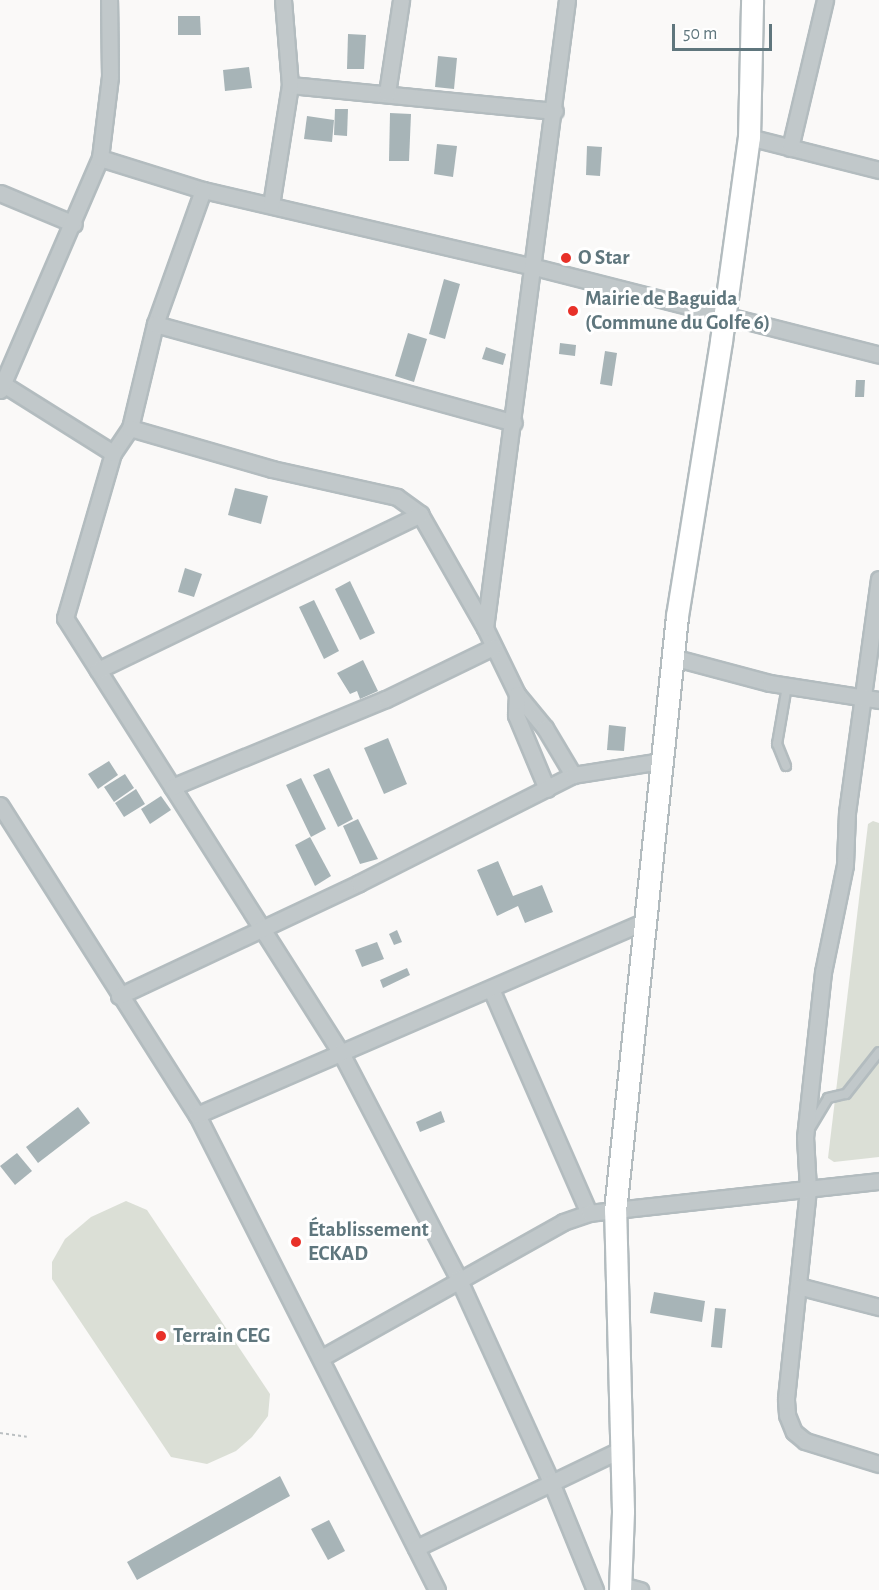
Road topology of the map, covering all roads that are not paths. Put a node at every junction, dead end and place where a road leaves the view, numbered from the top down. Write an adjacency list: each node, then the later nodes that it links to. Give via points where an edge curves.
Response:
1 (110, 0): 12 (street, via 110,77)
2 (283, 0): 7 (street)
3 (401, 0): 8 (street)
4 (567, 0): 9 (street)
5 (752, 0): 10 (street)
6 (825, 0): 11 (street)
7 (290, 85): 8 (street); 16 (street)
8 (387, 93): 9 (street)
9 (555, 111): 18 (street)
10 (749, 137): 11 (street); 19 (street)
11 (790, 147): 13 (street)
12 (100, 158): 14 (street); 17 (street)
13 (879, 170)
14 (203, 190): 16 (street); 20 (street)
15 (0, 193): 17 (street)
16 (271, 205): 18 (street)
17 (74, 224): 22 (street)
18 (535, 267): 19 (street); 23 (street)
19 (725, 316): 21 (street); 30 (street)
20 (155, 324): 23 (street); 24 (street)
21 (879, 355)
22 (1, 387): 25 (street)
23 (514, 423): 28 (street)
24 (130, 428): 25 (street); 26 (street, via 272,470 397,496)
25 (113, 453): 31 (street, via 65,618)
26 (420, 514): 28 (street); 31 (street)
27 (879, 579): 34 (street)
28 (485, 628): 29 (street)
29 (493, 647): 33 (street); 39 (street, via 386,699)
30 (672, 657): 32 (street); 36 (street)
31 (98, 670): 39 (street)
32 (787, 686): 34 (street); 37 (lane, via 777,744)
33 (517, 694): 38 (street, via 545,728); 40 (street, via 516,715)
34 (864, 697): 35 (street); 49 (street, via 847,812 845,865 823,972)
35 (879, 700)
36 (661, 760): 38 (street); 42 (street)
37 (786, 766)
38 (573, 776): 40 (street)
39 (172, 787): 43 (street)
40 (547, 789): 43 (street)
41 (0, 805): 45 (street)
42 (644, 922): 44 (street); 52 (street)
43 (261, 930): 45 (street); 47 (street)
44 (491, 989): 47 (street); 53 (street)
45 (119, 996): 48 (street)
46 (879, 1052): 49 (lane, via 846,1094 828,1098)
47 (341, 1053): 48 (street); 54 (street)
48 (197, 1115): 57 (street)
49 (805, 1137): 51 (street)
50 (879, 1181): 51 (street)
51 (808, 1190): 52 (street); 55 (street)
52 (615, 1211): 53 (street); 58 (street)
53 (589, 1213): 54 (street, via 563,1222)
54 (459, 1278): 57 (street); 60 (street)
55 (798, 1286): 56 (street); 59 (street, via 786,1400 794,1432 818,1447)
56 (879, 1307)
57 (321, 1358): 61 (street)
58 (622, 1449): 60 (street); 62 (street)
59 (879, 1464)
60 (551, 1482): 61 (street); 64 (street)
61 (416, 1548): 63 (street)
62 (627, 1588)
63 (437, 1590)
64 (595, 1590)

